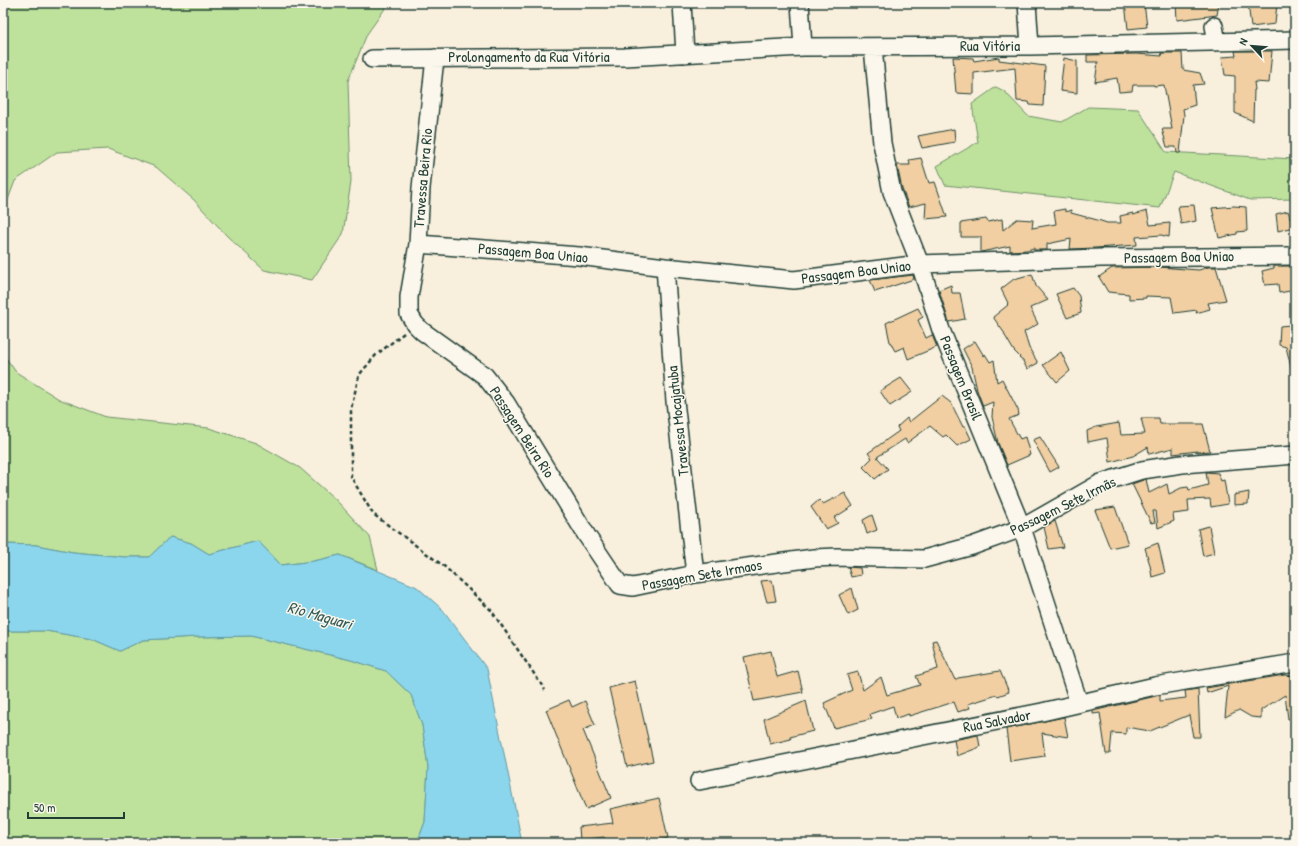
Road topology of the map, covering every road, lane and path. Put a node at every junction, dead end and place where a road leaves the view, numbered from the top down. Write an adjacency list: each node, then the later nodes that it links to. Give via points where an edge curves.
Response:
1 (682, 3): 8 (street)
2 (800, 3): 6 (street)
3 (1027, 3): 5 (street)
4 (1295, 40): 5 (street, Rua Vitória, via 1216,34)
5 (1030, 46): 7 (street, Rua Vitória)
6 (802, 47): 7 (street, Rua Vitória); 8 (street, Rua Vitória)
7 (873, 47): 13 (street, Passagem Brasil, via 882,143 892,192)
8 (685, 54): 9 (street, Prolongamento da Rua Vitória, via 625,57)
9 (435, 58): 10 (street, Prolongamento da Rua Vitória); 11 (street, Travessa Beira Rio, via 421,188)
10 (372, 59)
11 (418, 244): 14 (street, Passagem Boa Uniao, via 579,256); 15 (street, Travessa Beira Rio, via 409,297 409,314)
12 (1295, 256): 13 (street, Passagem Boa Uniao, via 1100,258)
13 (920, 264): 14 (street, Passagem Boa Uniao, via 794,280); 17 (street, Passagem Brasil, via 941,330)
14 (665, 267): 19 (street, Travessa Mocajatuba, via 675,401)
15 (415, 324): 20 (street, Passagem Beira Rio, via 485,376 506,403); 22 (path, via 376,355 359,376 351,409 351,477 373,514 445,567 491,610)
16 (1295, 455): 17 (street, Passagem Sete Irmãs, via 1182,464 1142,470 1101,484)
17 (1022, 528): 18 (street, Passagem Sete Irmãs, via 972,546 924,559 837,557); 23 (street, Passagem Brasil)
18 (785, 562): 19 (street, Passagem Sete Irmaos)
19 (695, 574): 20 (street, Passagem Sete Irmaos, via 633,587)
20 (620, 585)
21 (1295, 663): 23 (street, Rua Salvador, via 1155,686)
22 (545, 690)
23 (1079, 703): 24 (street, Rua Salvador)
24 (699, 781)

